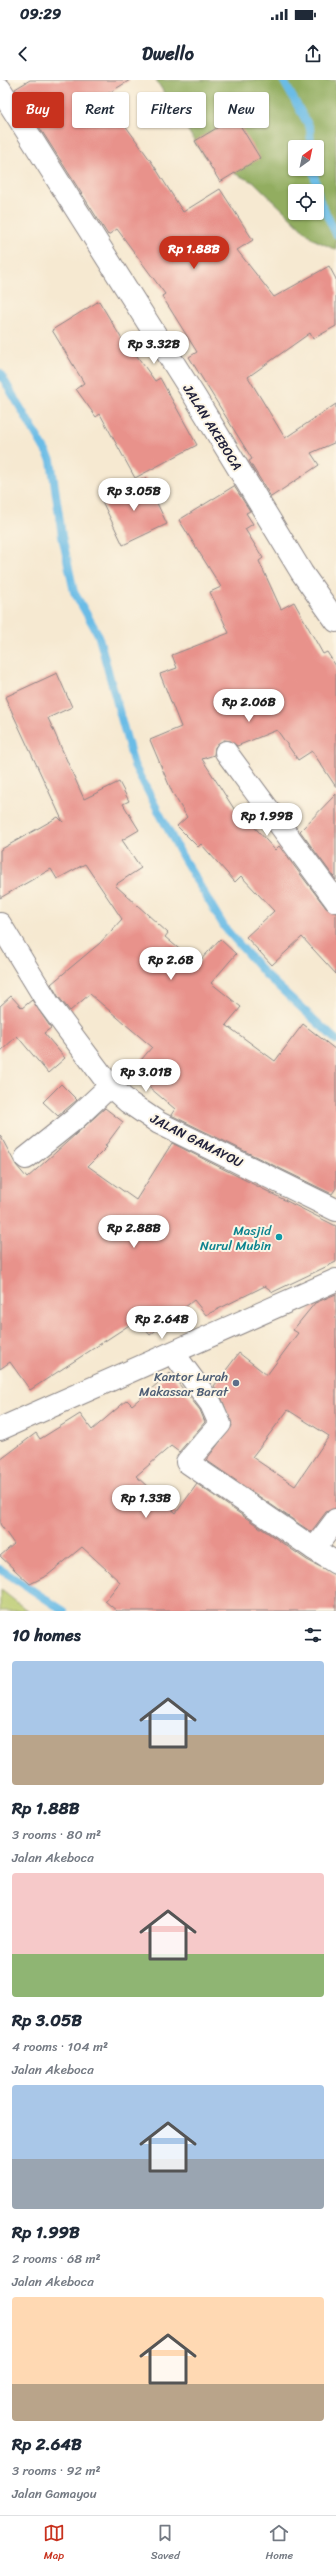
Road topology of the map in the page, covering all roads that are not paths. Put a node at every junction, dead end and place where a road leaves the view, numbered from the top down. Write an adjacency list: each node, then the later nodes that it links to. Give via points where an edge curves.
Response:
1 (0, 89): 2 (street, JALAN AKEBOCA, via 195,397 302,573)
2 (336, 622)
3 (226, 752): 4 (street)
4 (336, 901)
5 (0, 924): 6 (street, JALAN GAMAYOU, via 48,1003)
6 (110, 1086): 7 (street); 8 (street, JALAN GAMAYOU, via 159,1123)
7 (26, 1158)
8 (336, 1210)
9 (336, 1280): 10 (street)
10 (174, 1354): 11 (street); 13 (street, via 211,1404 220,1424 187,1462)
11 (0, 1429)
12 (336, 1520): 13 (street)
13 (314, 1549): 14 (street)
14 (336, 1563)

